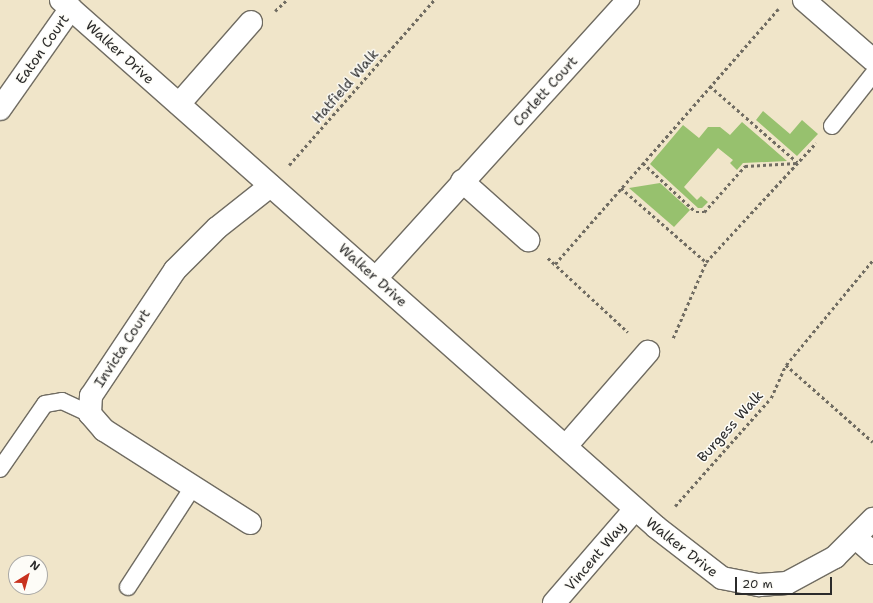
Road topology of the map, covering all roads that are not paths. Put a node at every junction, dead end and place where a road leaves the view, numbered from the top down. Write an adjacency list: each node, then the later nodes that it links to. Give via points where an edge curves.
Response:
1 (628, 0): 10 (street, Corlett Court)
2 (804, 0): 5 (street)
3 (66, 4): 7 (street, Walker Drive); 8 (street, Eaton Court)
4 (251, 22): 7 (street)
5 (873, 60)
6 (873, 74): 9 (lane)
7 (179, 104): 11 (street, Walker Drive)
8 (0, 109)
9 (832, 126)
10 (462, 181): 12 (street); 13 (street, Corlett Court)
11 (270, 186): 13 (street, Walker Drive); 15 (street, Invicta Court, via 217,228 175,270 91,396)
12 (528, 240)
13 (377, 277): 16 (street, Walker Drive)
14 (648, 352): 16 (street)
15 (90, 414): 17 (lane, via 62,401 45,404); 18 (street, via 104,430)
16 (566, 446): 19 (street, Walker Drive)
17 (0, 469)
18 (193, 487): 21 (street); 24 (lane)
19 (635, 509): 22 (street, Walker Drive, via 722,578 759,585 787,583 816,571); 25 (street, Vincent Way)
20 (873, 519): 22 (street, Walker Drive)
21 (250, 523)
22 (856, 538): 23 (street)
23 (873, 553)
24 (128, 587)
25 (554, 603)

